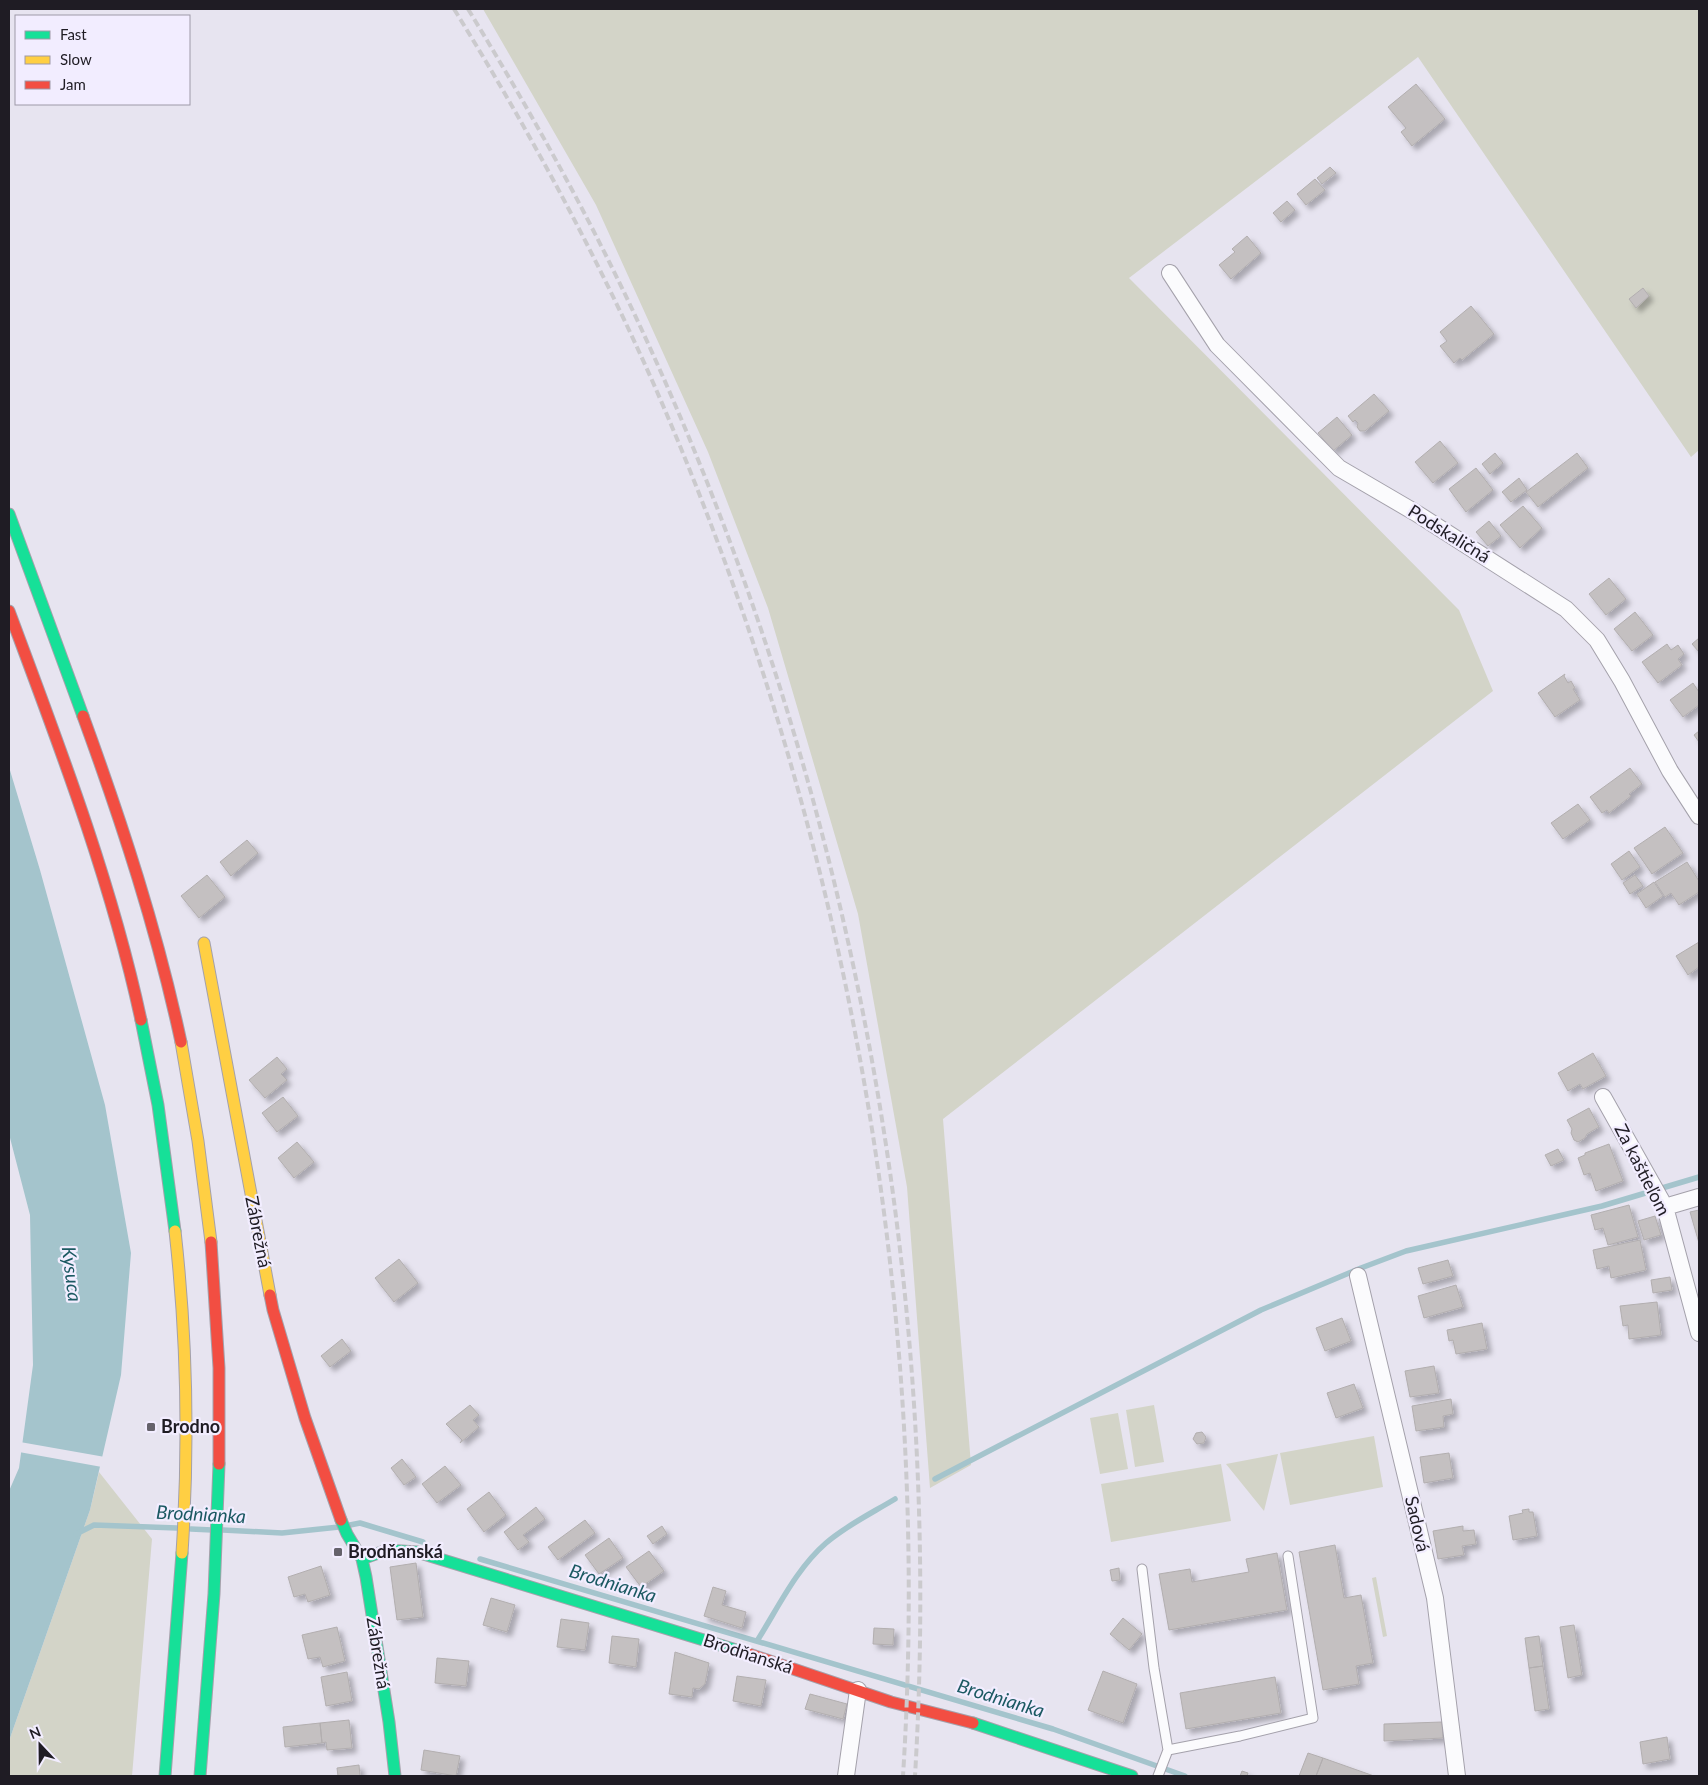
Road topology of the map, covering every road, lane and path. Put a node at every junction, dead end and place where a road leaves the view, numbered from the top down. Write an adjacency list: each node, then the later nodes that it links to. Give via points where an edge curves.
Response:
1 (1170, 274): 4 (street, Podskaličná, via 1217,345 1339,468 1416,512 1566,609 1597,640 1670,771)
2 (9, 514): 17 (main road, via 112,792 158,944 182,1050 199,1149 209,1226 220,1411 216,1550)
3 (9, 611): 16 (main road, via 78,800 104,882 131,976 164,1145 182,1315 186,1413 182,1551)
4 (1699, 816)
5 (204, 943): 12 (main road, Zábrežná, via 272,1310 338,1514)
6 (1603, 1097): 7 (street, Za kaštieľom)
7 (1658, 1194): 8 (street); 10 (street, Za kaštieľom)
8 (1699, 1197)
9 (1358, 1276): 22 (street, Sadová, via 1435,1598)
10 (1699, 1333)
11 (1288, 1556): 15 (lane, via 1313,1718)
12 (362, 1559): 14 (main road, Brodňanská, via 387,1550 417,1552); 18 (main road, Zábrežná, via 390,1722)
13 (1142, 1569): 15 (lane)
14 (858, 1690): 19 (street); 20 (main road, Brodňanská, via 891,1702 953,1717)
15 (1168, 1750): 21 (lane)
16 (165, 1776)
17 (200, 1776)
18 (395, 1776)
19 (846, 1776)
20 (1132, 1776)
21 (1158, 1776)
22 (1457, 1776)

